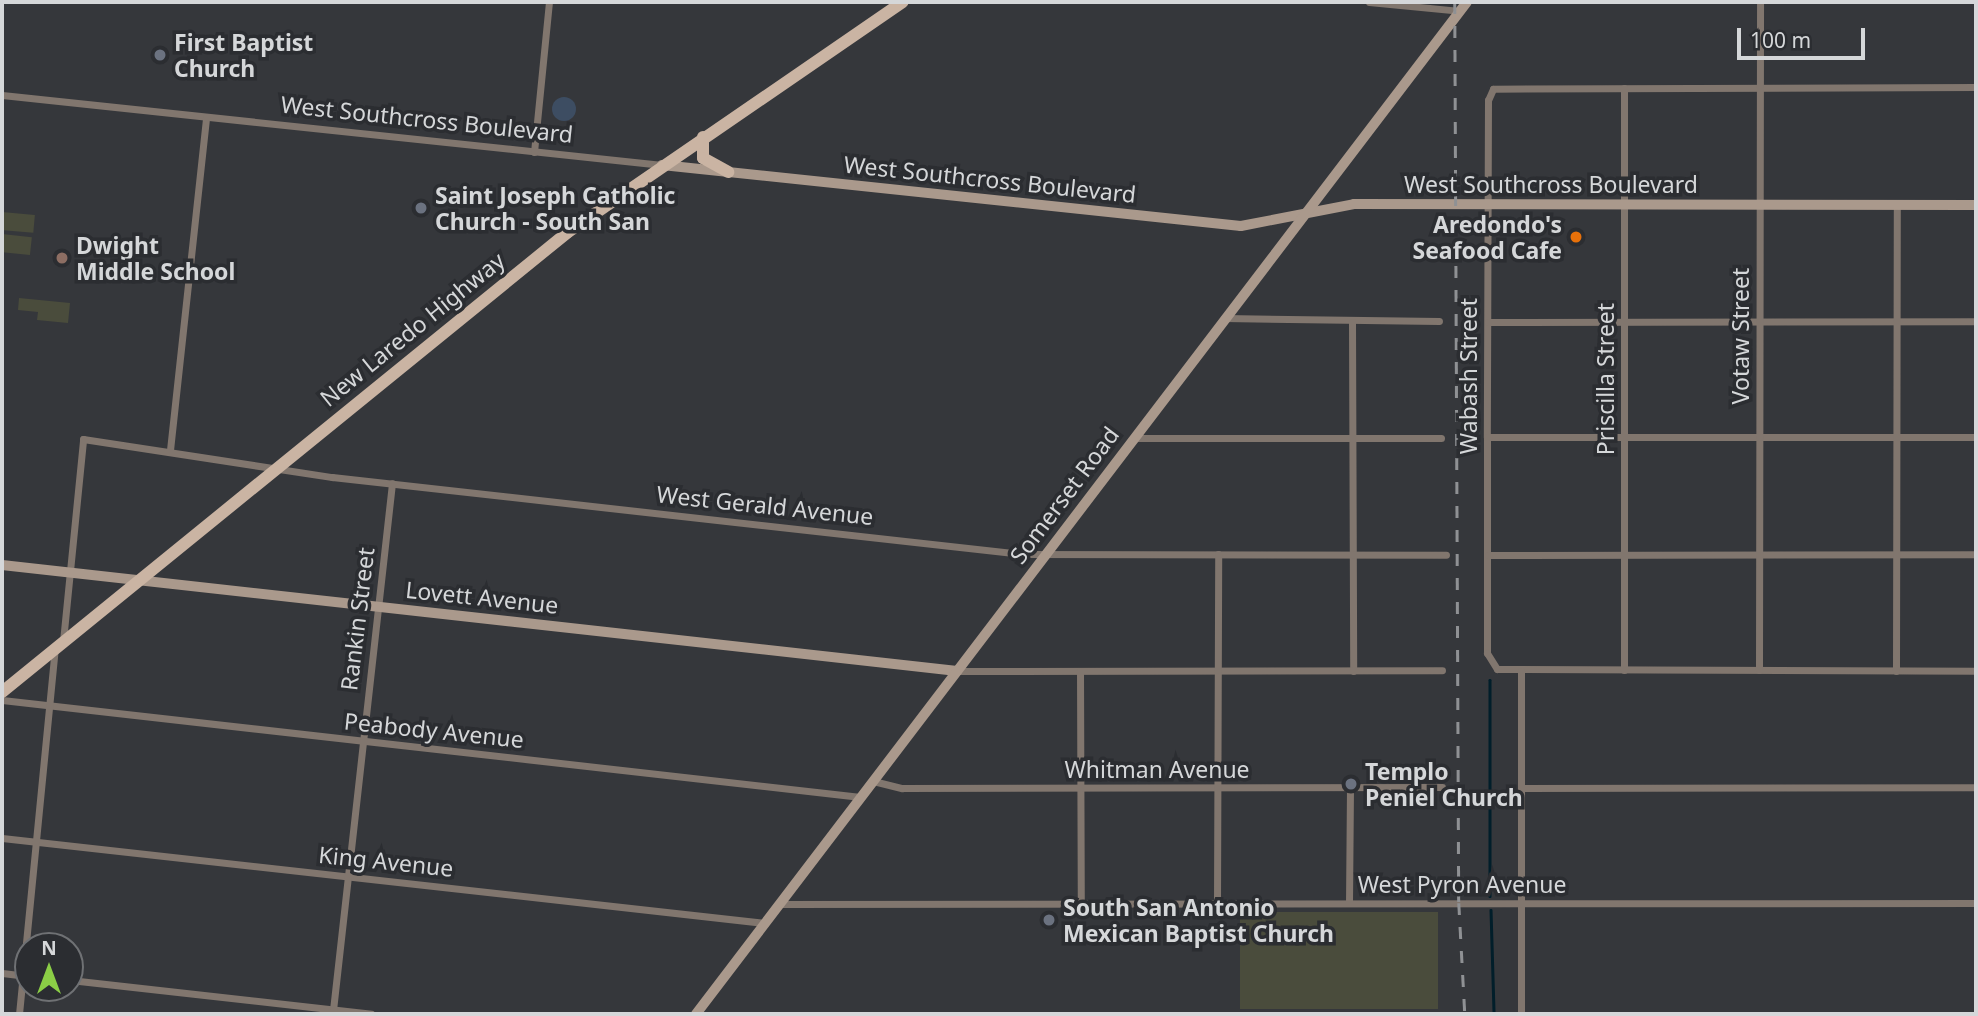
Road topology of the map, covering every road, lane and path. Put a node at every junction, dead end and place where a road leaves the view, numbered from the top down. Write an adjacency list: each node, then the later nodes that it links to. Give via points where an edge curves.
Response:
1 (549, 2): 12 (street)
2 (903, 2): 11 (main road, New Laredo Highway)
3 (1369, 2): 5 (street)
4 (1760, 2): 6 (street, Votaw Street)
5 (1463, 7): 20 (main road, Somerset Road)
6 (1760, 87): 7 (street); 8 (street); 16 (street, Votaw Street)
7 (1976, 87)
8 (1624, 88): 15 (street, Priscilla Street); 19 (street, Wabash Street, via 1493,89 1488,100)
9 (2, 95): 10 (street, West Southcross Boulevard)
10 (206, 117): 12 (street, West Southcross Boulevard); 37 (street)
11 (703, 137): 13 (main road, New Laredo Highway); 14 (main road, via 703,158)
12 (534, 152): 13 (street, West Southcross Boulevard)
13 (662, 165): 14 (main road, West Southcross Boulevard); 38 (main road, New Laredo Highway, via 470,308)
14 (728, 172): 20 (main road, West Southcross Boulevard, via 1221,225 1255,225)
15 (1624, 205): 16 (main road, West Southcross Boulevard); 19 (main road, West Southcross Boulevard); 24 (street, Priscilla Street)
16 (1760, 205): 17 (main road, West Southcross Boulevard); 25 (street, Votaw Street)
17 (1896, 205): 18 (main road, West Southcross Boulevard); 26 (street)
18 (1976, 205)
19 (1488, 206): 20 (main road, West Southcross Boulevard, via 1354,204); 28 (street, Wabash Street)
20 (1305, 211): 21 (main road, Somerset Road)
21 (1224, 318): 22 (street); 30 (main road, Somerset Road)
22 (1352, 321): 23 (street); 31 (street)
23 (1438, 321)
24 (1624, 321): 25 (street); 28 (street); 33 (street, Priscilla Street)
25 (1759, 321): 26 (street); 34 (street, Votaw Street)
26 (1896, 321): 27 (street); 36 (street)
27 (1976, 321)
28 (1488, 322): 29 (street, Wabash Street)
29 (1487, 437): 33 (street); 47 (street, Wabash Street)
30 (1133, 438): 31 (street); 40 (main road, Somerset Road)
31 (1353, 438): 32 (street); 45 (street)
32 (1441, 438)
33 (1624, 438): 34 (street); 42 (street, Priscilla Street)
34 (1759, 438): 36 (street); 48 (street, Votaw Street)
35 (1976, 438): 36 (street)
36 (1896, 439): 43 (street)
37 (170, 450): 38 (street, West Gerald Avenue); 50 (street, West Gerald Avenue, via 83,439)
38 (275, 467): 39 (street, West Gerald Avenue); 51 (main road, New Laredo Highway)
39 (392, 483): 40 (street, West Gerald Avenue); 52 (street, Rankin Street)
40 (1045, 554): 41 (street, West Gerald Avenue); 57 (main road, Somerset Road)
41 (1218, 554): 45 (street, West Gerald Avenue); 59 (street)
42 (1624, 554): 47 (street); 48 (street); 55 (street, Priscilla Street)
43 (1897, 554): 44 (street); 48 (street); 62 (street)
44 (1976, 554)
45 (1353, 555): 46 (street, West Gerald Avenue); 60 (street)
46 (1446, 555)
47 (1488, 555): 61 (street, Wabash Street, via 1490,664)
48 (1759, 555): 56 (street, Votaw Street)
49 (2, 565): 50 (main road, Lovett Avenue)
50 (66, 572): 51 (main road, Lovett Avenue); 53 (street)
51 (138, 580): 52 (main road, Lovett Avenue); 53 (main road, New Laredo Highway)
52 (377, 607): 57 (main road, Lovett Avenue); 67 (street, Rankin Street)
53 (59, 644): 64 (main road, New Laredo Highway); 66 (street)
54 (1442, 670): 60 (street)
55 (1624, 670): 56 (street); 61 (street)
56 (1759, 670): 62 (street)
57 (957, 671): 58 (street); 68 (main road, Somerset Road)
58 (1080, 671): 59 (street); 70 (street)
59 (1217, 671): 60 (street); 71 (street)
60 (1353, 671)
61 (1521, 671): 74 (street)
62 (1896, 671): 63 (street)
63 (1976, 671)
64 (2, 692)
65 (2, 700): 66 (street, Peabody Avenue)
66 (52, 706): 67 (street, Peabody Avenue); 77 (street)
67 (362, 742): 75 (street, Peabody Avenue); 78 (street, Rankin Street)
68 (873, 781): 70 (street, Whitman Avenue, via 902,788); 75 (main road, Somerset Road)
69 (1976, 787): 74 (street)
70 (1081, 788): 71 (street, Whitman Avenue); 79 (street)
71 (1217, 788): 72 (street, Whitman Avenue); 80 (street)
72 (1350, 788): 73 (street, Whitman Avenue); 81 (street)
73 (1442, 788)
74 (1521, 788): 82 (street)
75 (861, 797): 84 (main road, Somerset Road)
76 (2, 838): 77 (street, King Avenue)
77 (38, 842): 78 (street, King Avenue); 86 (street)
78 (347, 876): 85 (street, King Avenue); 88 (street, Rankin Street)
79 (1082, 902): 80 (street, West Pyron Avenue); 84 (street, West Pyron Avenue)
80 (1217, 903): 81 (street, West Pyron Avenue)
81 (1349, 903): 82 (street, West Pyron Avenue)
82 (1521, 903): 83 (street, West Pyron Avenue); 91 (street)
83 (1976, 903)
84 (780, 904): 85 (main road, Somerset Road)
85 (765, 923): 90 (main road, Somerset Road)
86 (30, 932)
87 (84, 983): 88 (street)
88 (332, 1010): 89 (street)
89 (372, 1014)
90 (696, 1014)
91 (1521, 1014)

